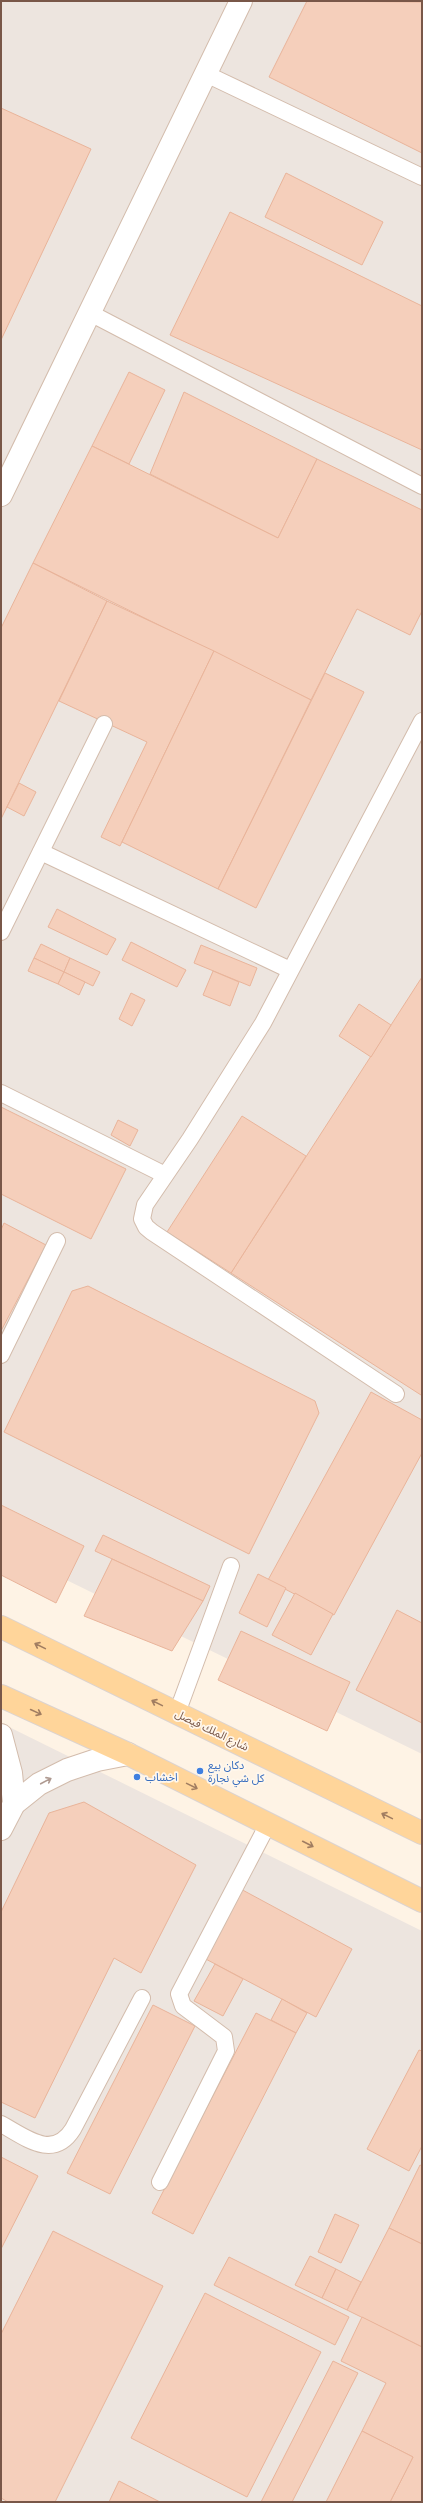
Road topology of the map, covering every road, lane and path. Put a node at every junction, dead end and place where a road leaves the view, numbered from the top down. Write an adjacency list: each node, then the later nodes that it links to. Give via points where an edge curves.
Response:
1 (241, 1): 2 (street)
2 (206, 74): 3 (lane); 4 (street)
3 (422, 177)
4 (90, 313): 5 (lane); 6 (street)
5 (422, 486)
6 (1, 495)
7 (422, 722): 11 (lane)
8 (104, 724): 9 (lane)
9 (41, 852): 10 (lane); 11 (lane)
10 (1, 932)
11 (290, 970): 13 (lane, via 231,1075)
12 (1, 1093): 13 (lane)
13 (165, 1175): 16 (lane, via 142,1212 146,1227)
14 (57, 1241): 15 (lane)
15 (1, 1355)
16 (396, 1394)
17 (231, 1566): 20 (lane)
18 (1, 1627): 20 (main road, شارع الملك فيصل, one-way to 18)
19 (1, 1696): 22 (main road, one-way to 22)
20 (177, 1713): 26 (main road, شارع الملك فيصل, one-way to 20)
21 (1, 1735): 23 (street, via 11,1773)
22 (128, 1754): 23 (street, one-way to 22, via 39,1784 67,1770 97,1760); 24 (main road, one-way to 24)
23 (14, 1804): 25 (street)
24 (268, 1824): 27 (main road, one-way to 27); 30 (lane, via 179,1994 183,2006 224,2037 226,2051)
25 (1, 1829)
26 (422, 1833)
27 (422, 1901)
28 (142, 1998): 29 (lane, via 73,2129 62,2142 46,2146)
29 (1, 2124)
30 (160, 2182)

